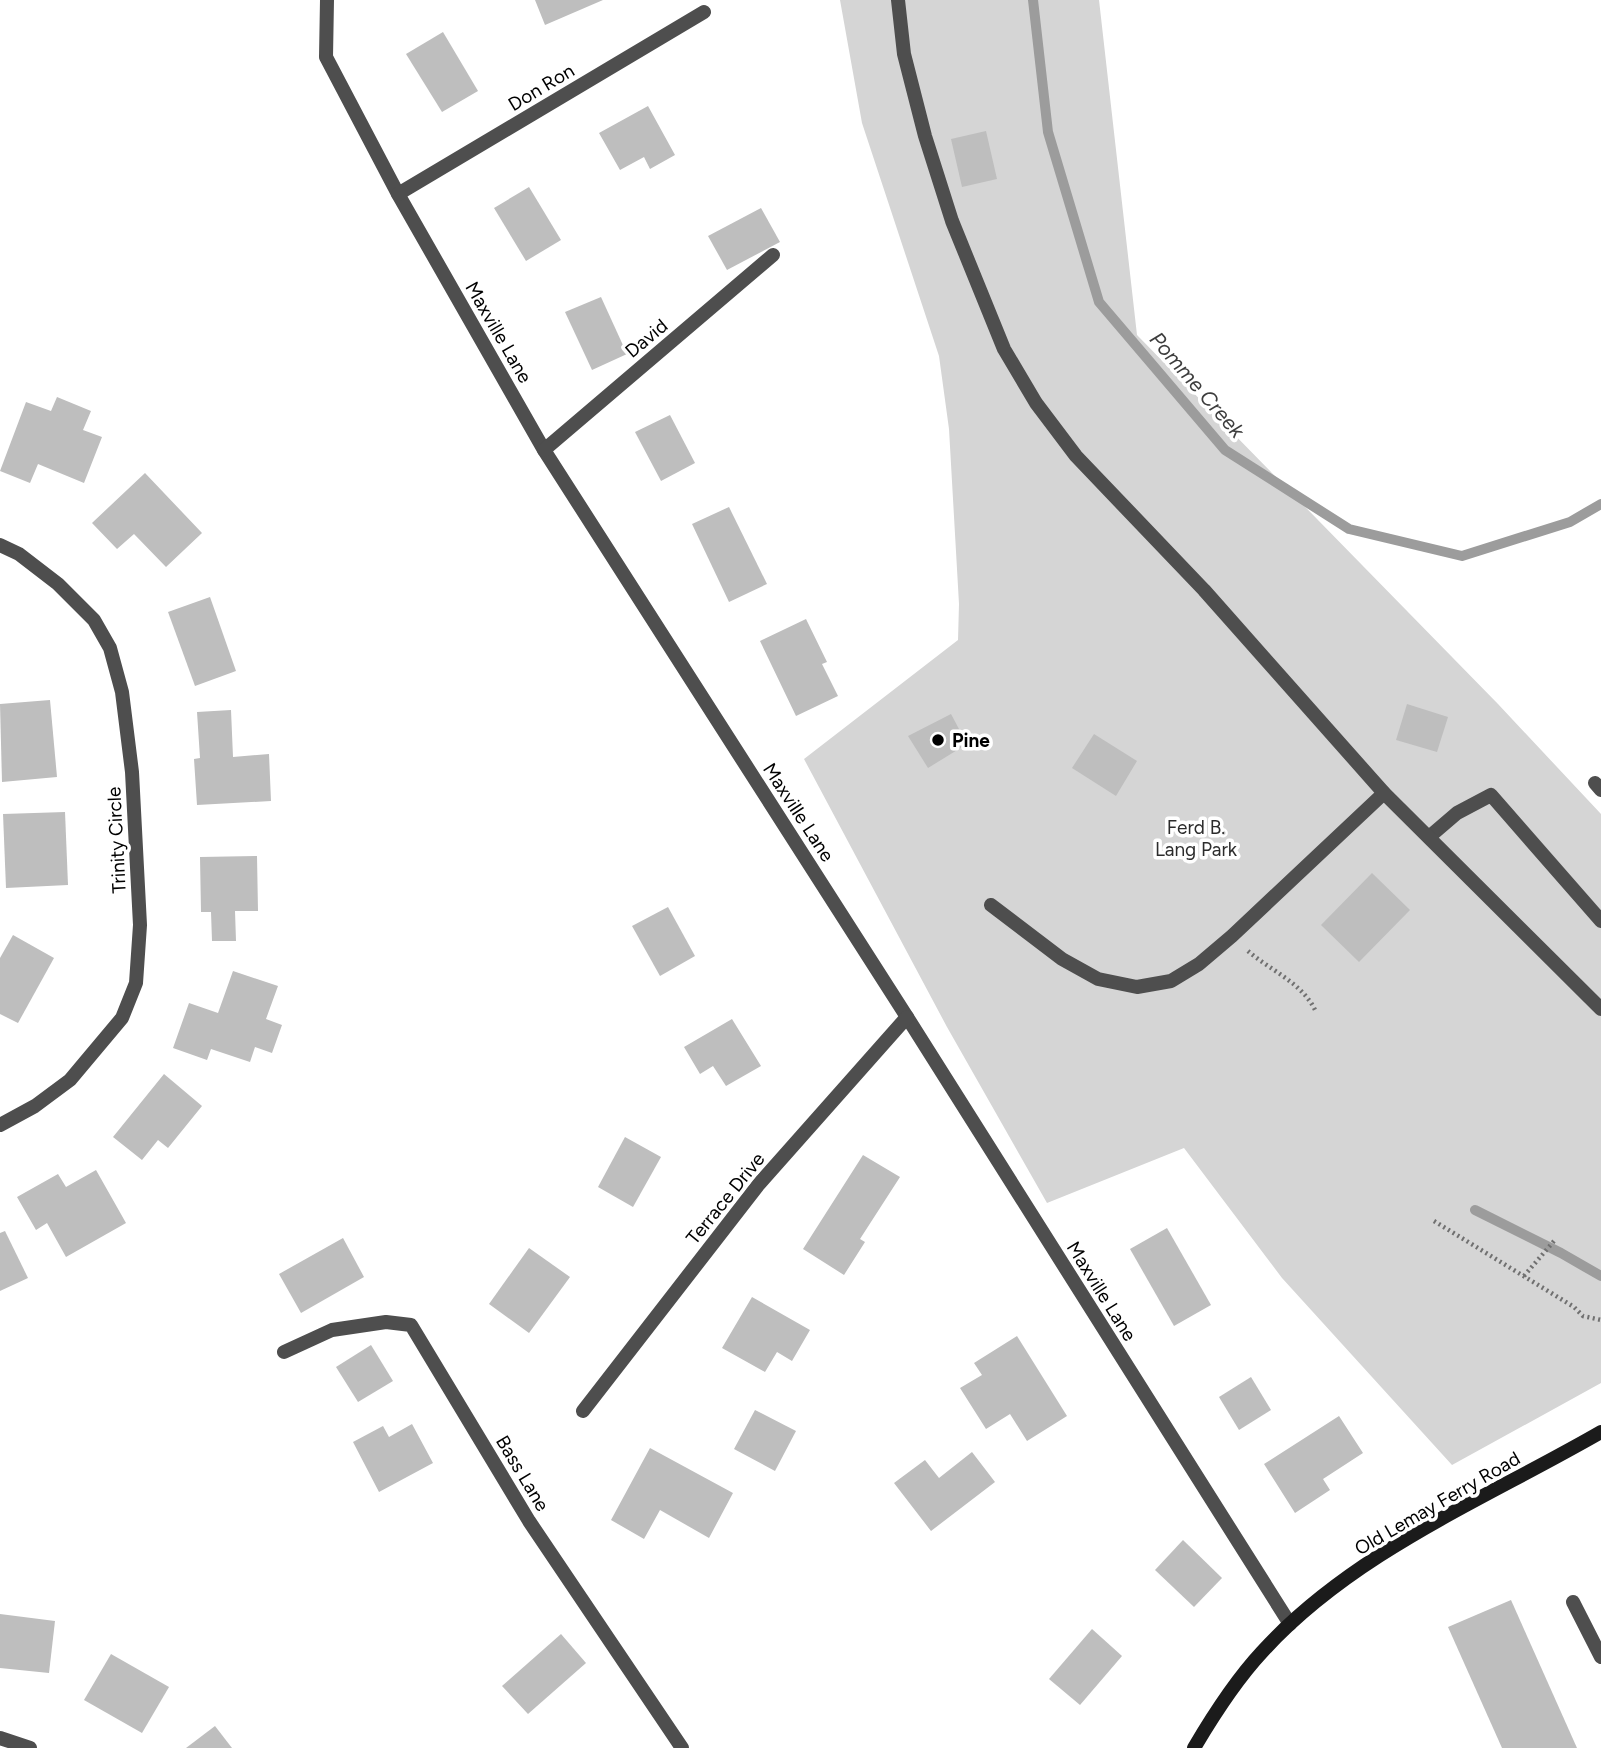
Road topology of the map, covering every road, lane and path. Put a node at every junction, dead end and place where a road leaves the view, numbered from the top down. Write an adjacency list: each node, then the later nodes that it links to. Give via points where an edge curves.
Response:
1 (327, 0): 4 (street, Maxville Lane, via 326,57)
2 (898, 0): 8 (street, via 904,54 952,221 1004,349 1037,403 1076,456 1204,590)
3 (704, 12): 4 (street, Don Ron)
4 (398, 194): 6 (street, Maxville Lane)
5 (774, 254): 6 (street, David)
6 (544, 450): 15 (street, Maxville Lane)
7 (0, 545): 16 (street, Trinity Circle, via 58,584 94,620 110,648 122,692 132,772 140,925 136,983 121,1018 70,1080)
8 (1384, 793): 9 (street); 12 (street)
9 (1429, 837): 11 (street, via 1457,813 1491,795); 13 (street)
10 (991, 905): 12 (street, via 1062,960 1098,979 1137,987 1171,981)
11 (1601, 921)
12 (1232, 936): 14 (path, via 1298,988)
13 (1601, 1009)
14 (1315, 1012)
15 (907, 1017): 22 (street, Terrace Drive, via 759,1184); 25 (street, Maxville Lane)
16 (0, 1125)
17 (1434, 1221): 19 (path)
18 (1554, 1241): 19 (path)
19 (1524, 1276): 20 (path, via 1583,1316)
20 (1601, 1320)
21 (284, 1352): 29 (street, Bass Lane, via 332,1329 386,1322 411,1325 530,1521)
22 (583, 1411)
23 (1601, 1432): 25 (main road, Old Lemay Ferry Road, via 1362,1567)
24 (1573, 1602): 26 (street)
25 (1290, 1624): 30 (main road, Old Lemay Ferry Road, via 1245,1671)
26 (1601, 1657)
27 (0, 1738): 28 (street)
28 (30, 1748)
29 (682, 1748)
30 (1194, 1748)

